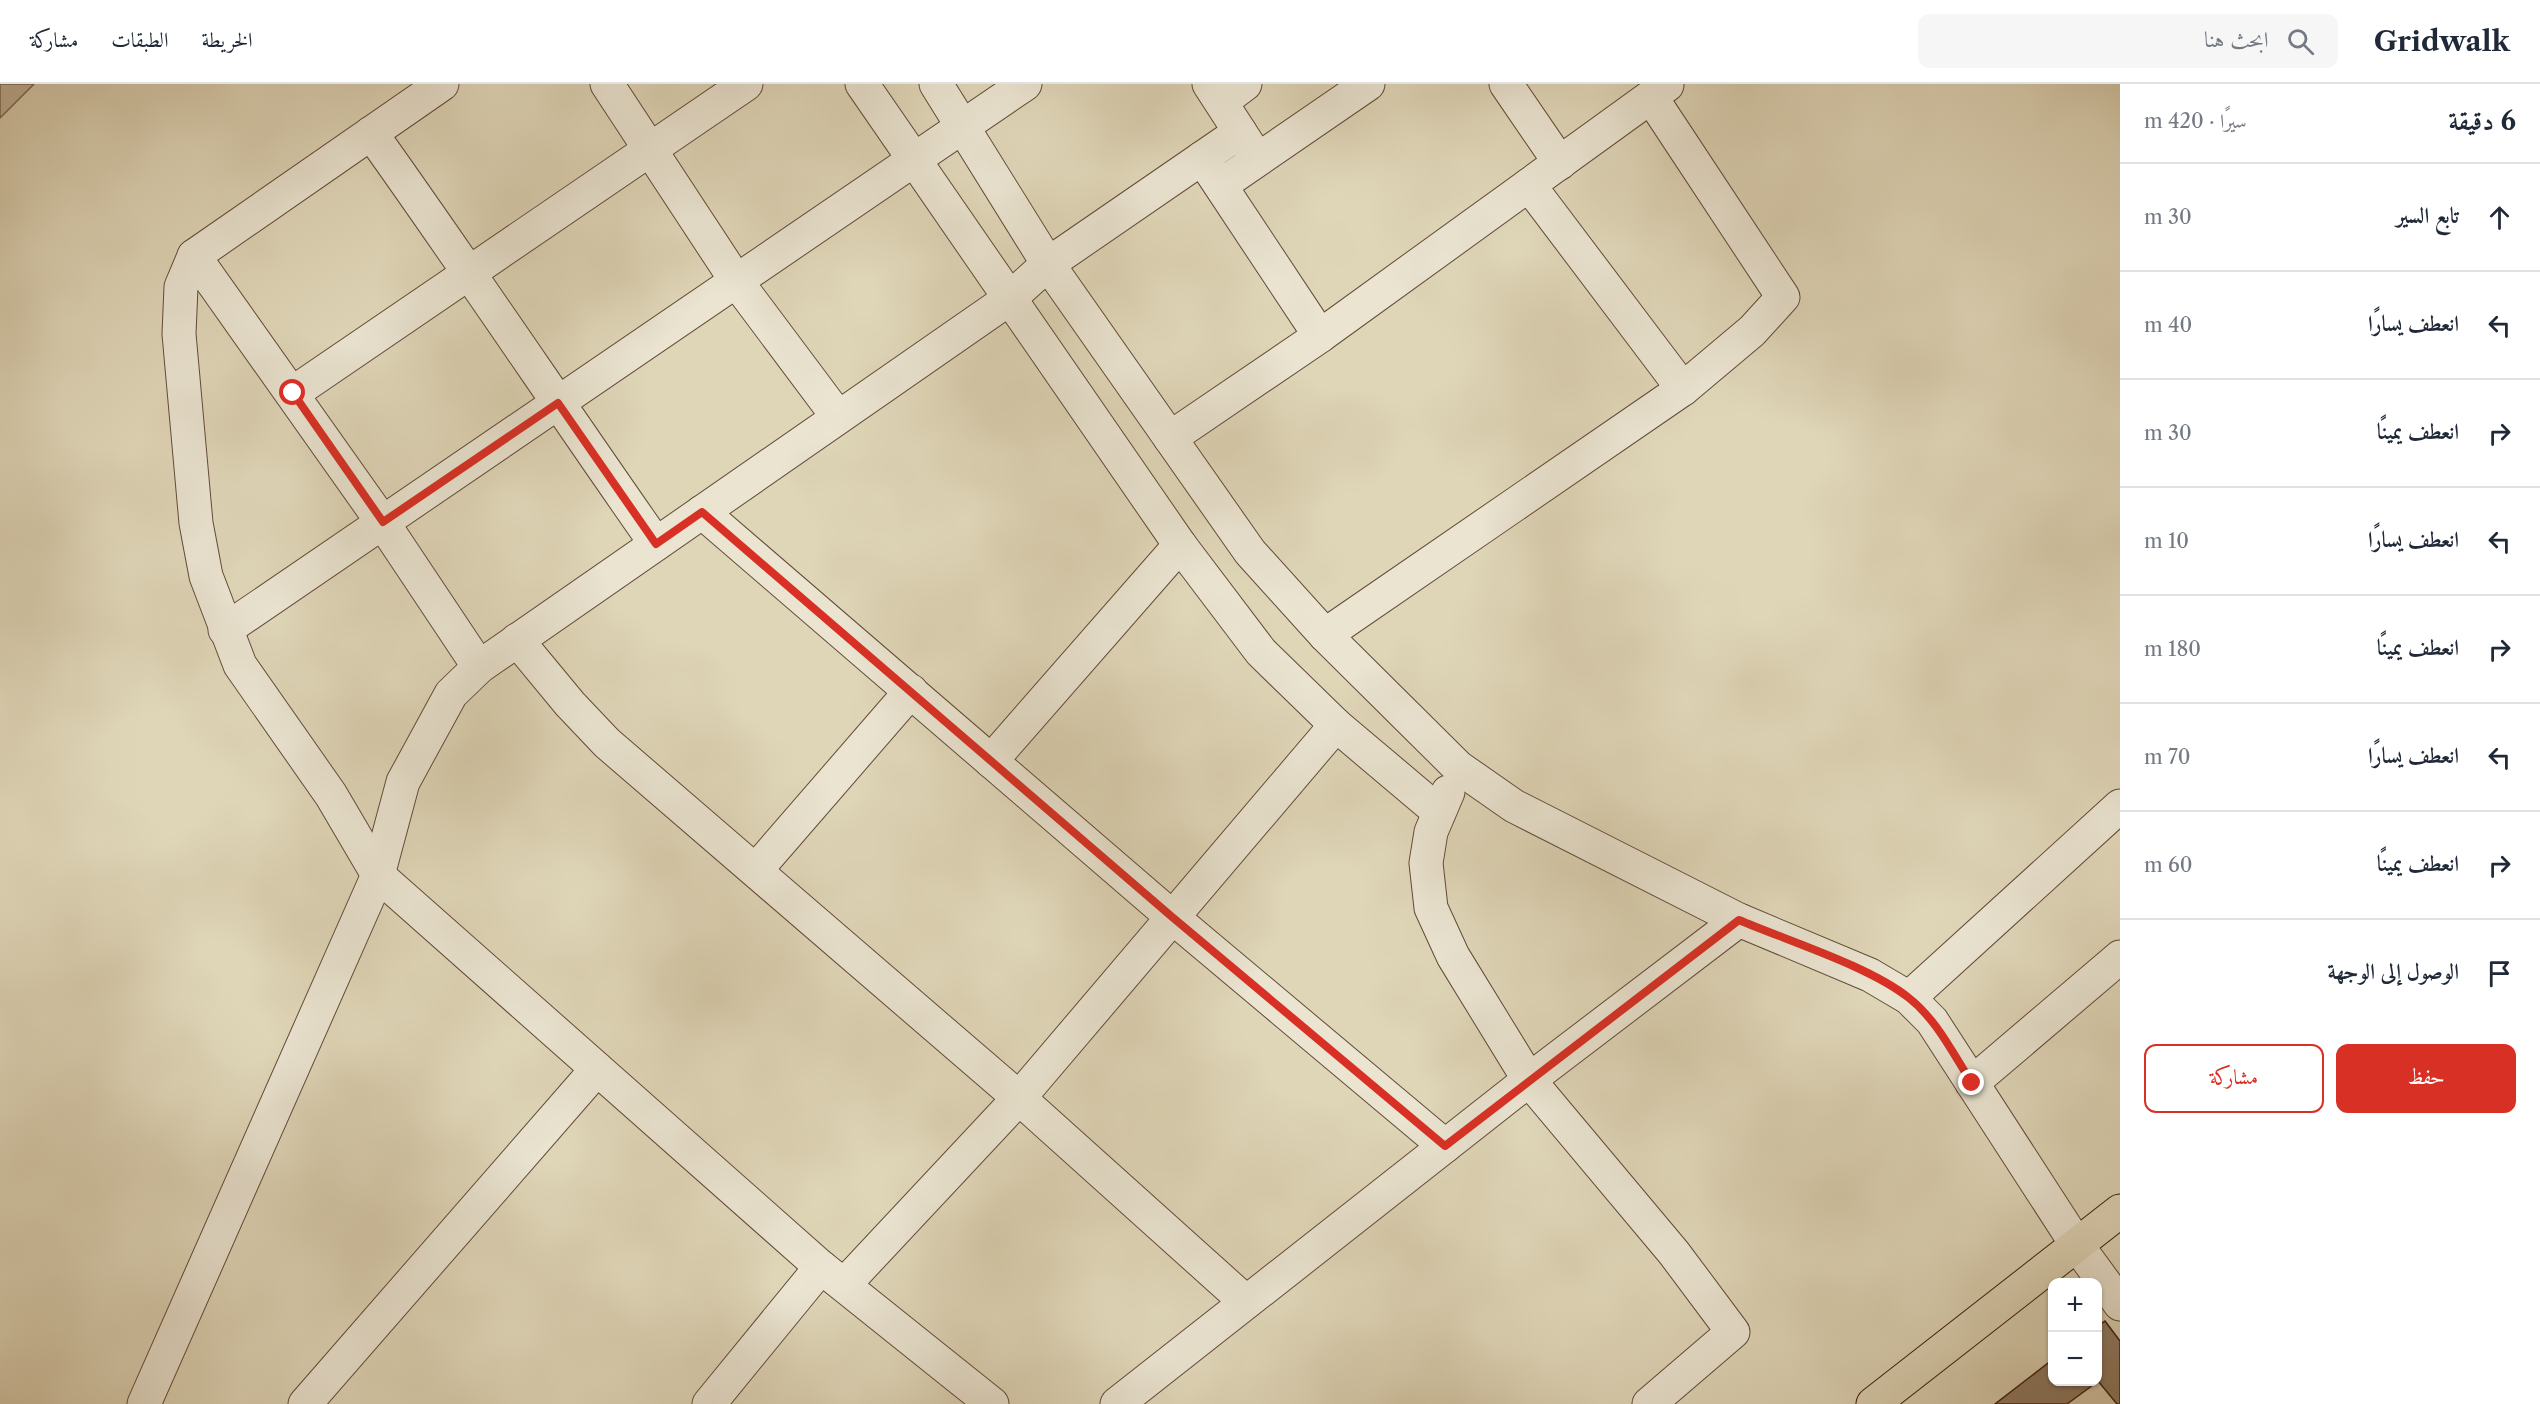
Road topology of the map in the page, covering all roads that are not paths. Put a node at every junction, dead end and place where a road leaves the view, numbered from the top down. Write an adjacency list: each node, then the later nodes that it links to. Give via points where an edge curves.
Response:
1 (442, 84): 12 (street)
2 (607, 84): 14 (street)
3 (746, 84): 14 (street)
4 (862, 84): 16 (street)
5 (936, 84): 11 (street)
6 (1025, 84): 11 (street)
7 (1368, 84): 13 (street)
8 (1506, 84): 17 (street)
9 (1225, 90): 13 (street)
10 (1660, 90): 17 (street); 26 (street, via 1783,297 1752,332)
11 (963, 127): 16 (street); 21 (street)
12 (371, 133): 20 (street); 22 (street)
13 (1249, 145): 15 (street); 19 (street)
14 (651, 149): 22 (street); 23 (street)
15 (1202, 158): 19 (street); 21 (street)
16 (915, 162): 23 (street); 24 (street)
17 (1560, 163): 18 (street)
18 (1529, 184): 25 (street); 26 (street)
19 (1221, 185): 25 (street)
20 (194, 256): 27 (street); 35 (street, via 181,287 179,334 196,522 206,576)
21 (1048, 264): 24 (street); 30 (street)
22 (471, 272): 27 (street); 28 (street)
23 (737, 282): 28 (street); 29 (street)
24 (1009, 299): 29 (street); 34 (street)
25 (1320, 336): 30 (street)
26 (1683, 389): 36 (street)
27 (293, 393): 32 (street)
28 (558, 403): 32 (street); 33 (street)
29 (838, 417): 31 (street)
30 (1170, 438): 36 (street, via 1250,552)
31 (702, 512): 33 (street); 39 (street)
32 (383, 522): 35 (street); 38 (street)
33 (656, 544): 37 (street)
34 (1180, 545): 40 (street, via 1261,652); 41 (street)
35 (225, 630): 46 (street, via 240,665 331,795)
36 (1325, 635): 42 (street)
37 (517, 640): 38 (street); 45 (street, via 608,743)
38 (479, 667): 46 (street, via 452,694 403,782)
39 (911, 691): 41 (street); 45 (street)
40 (1336, 725): 44 (street); 47 (street)
41 (991, 760): 47 (street)
42 (1458, 767): 44 (street); 48 (street, via 1514,806)
43 (2120, 806): 50 (street)
44 (1439, 812): 52 (street, via 1426,863 1431,908 1453,956)
45 (756, 870): 54 (street)
46 (378, 875): 51 (street); 62 (street)
47 (1171, 916): 54 (street); 55 (street)
48 (1739, 920): 50 (street, via 1870,975); 52 (street)
49 (2120, 957): 53 (street)
50 (1909, 998): 53 (street, via 1932,1021)
51 (597, 1069): 58 (street); 63 (street)
52 (1529, 1080): 55 (street); 61 (street, via 1674,1252 1733,1332)
53 (1972, 1083): 57 (street)
54 (1019, 1098): 58 (street); 59 (street)
55 (1445, 1146): 59 (street)
56 (2120, 1210): 57 (main road)
57 (2077, 1245): 60 (street); 67 (main road)
58 (832, 1276): 64 (street); 65 (street)
59 (1246, 1302): 66 (street)
60 (2120, 1304)
61 (1664, 1399)
62 (144, 1404)
63 (305, 1404)
64 (709, 1404)
65 (992, 1404)
66 (1117, 1404)
67 (1873, 1404)

